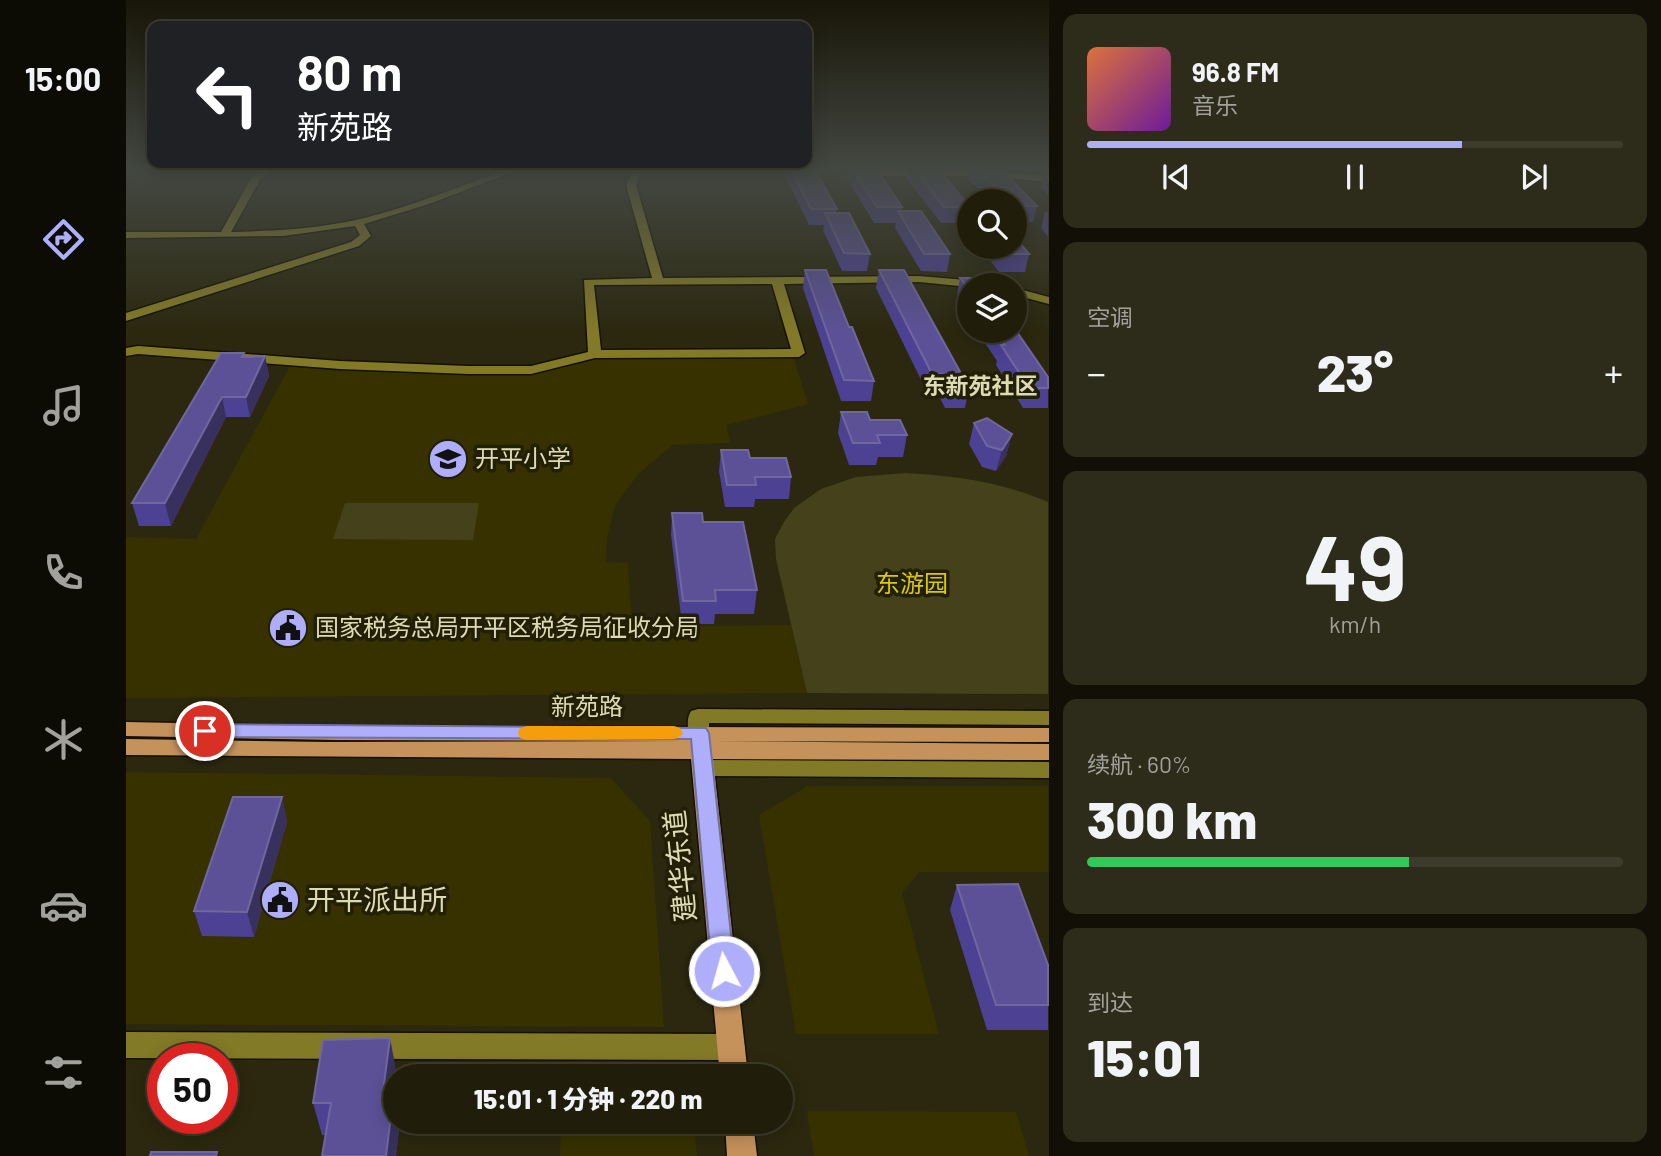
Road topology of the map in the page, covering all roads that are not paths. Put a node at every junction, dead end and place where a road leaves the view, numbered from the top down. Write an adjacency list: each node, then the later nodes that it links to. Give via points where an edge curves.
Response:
1 (230, 224): 6 (street)
2 (348, 224): 5 (street)
3 (359, 224): 8 (street, via 366,236)
4 (642, 224): 10 (street)
5 (332, 227): 6 (street); 8 (street, via 347,237)
6 (225, 233): 7 (street)
7 (126, 235)
8 (344, 246): 14 (street)
9 (777, 280): 10 (street); 11 (street); 16 (street, via 799,353)
10 (658, 281): 16 (street, via 588,282)
11 (957, 282)
12 (1027, 294): 13 (street)
13 (1048, 301)
14 (126, 317)
15 (126, 352): 16 (street, via 468,370 531,370)
16 (595, 354)
17 (1048, 718): 21 (street, via 698,716)
18 (126, 729): 21 (main road, 新苑路, via 338,733)
19 (1048, 735): 21 (main road, 新苑路)
20 (126, 747): 21 (main road, 新苑路)
21 (701, 750): 22 (main road, 新苑路); 23 (street); 25 (main road, 建华东道)
22 (1048, 752)
23 (1048, 770)
24 (126, 1045): 25 (street)
25 (731, 1047): 26 (main road, 建华东道)
26 (733, 1064)
27 (740, 1134): 28 (main road)
28 (742, 1156)

